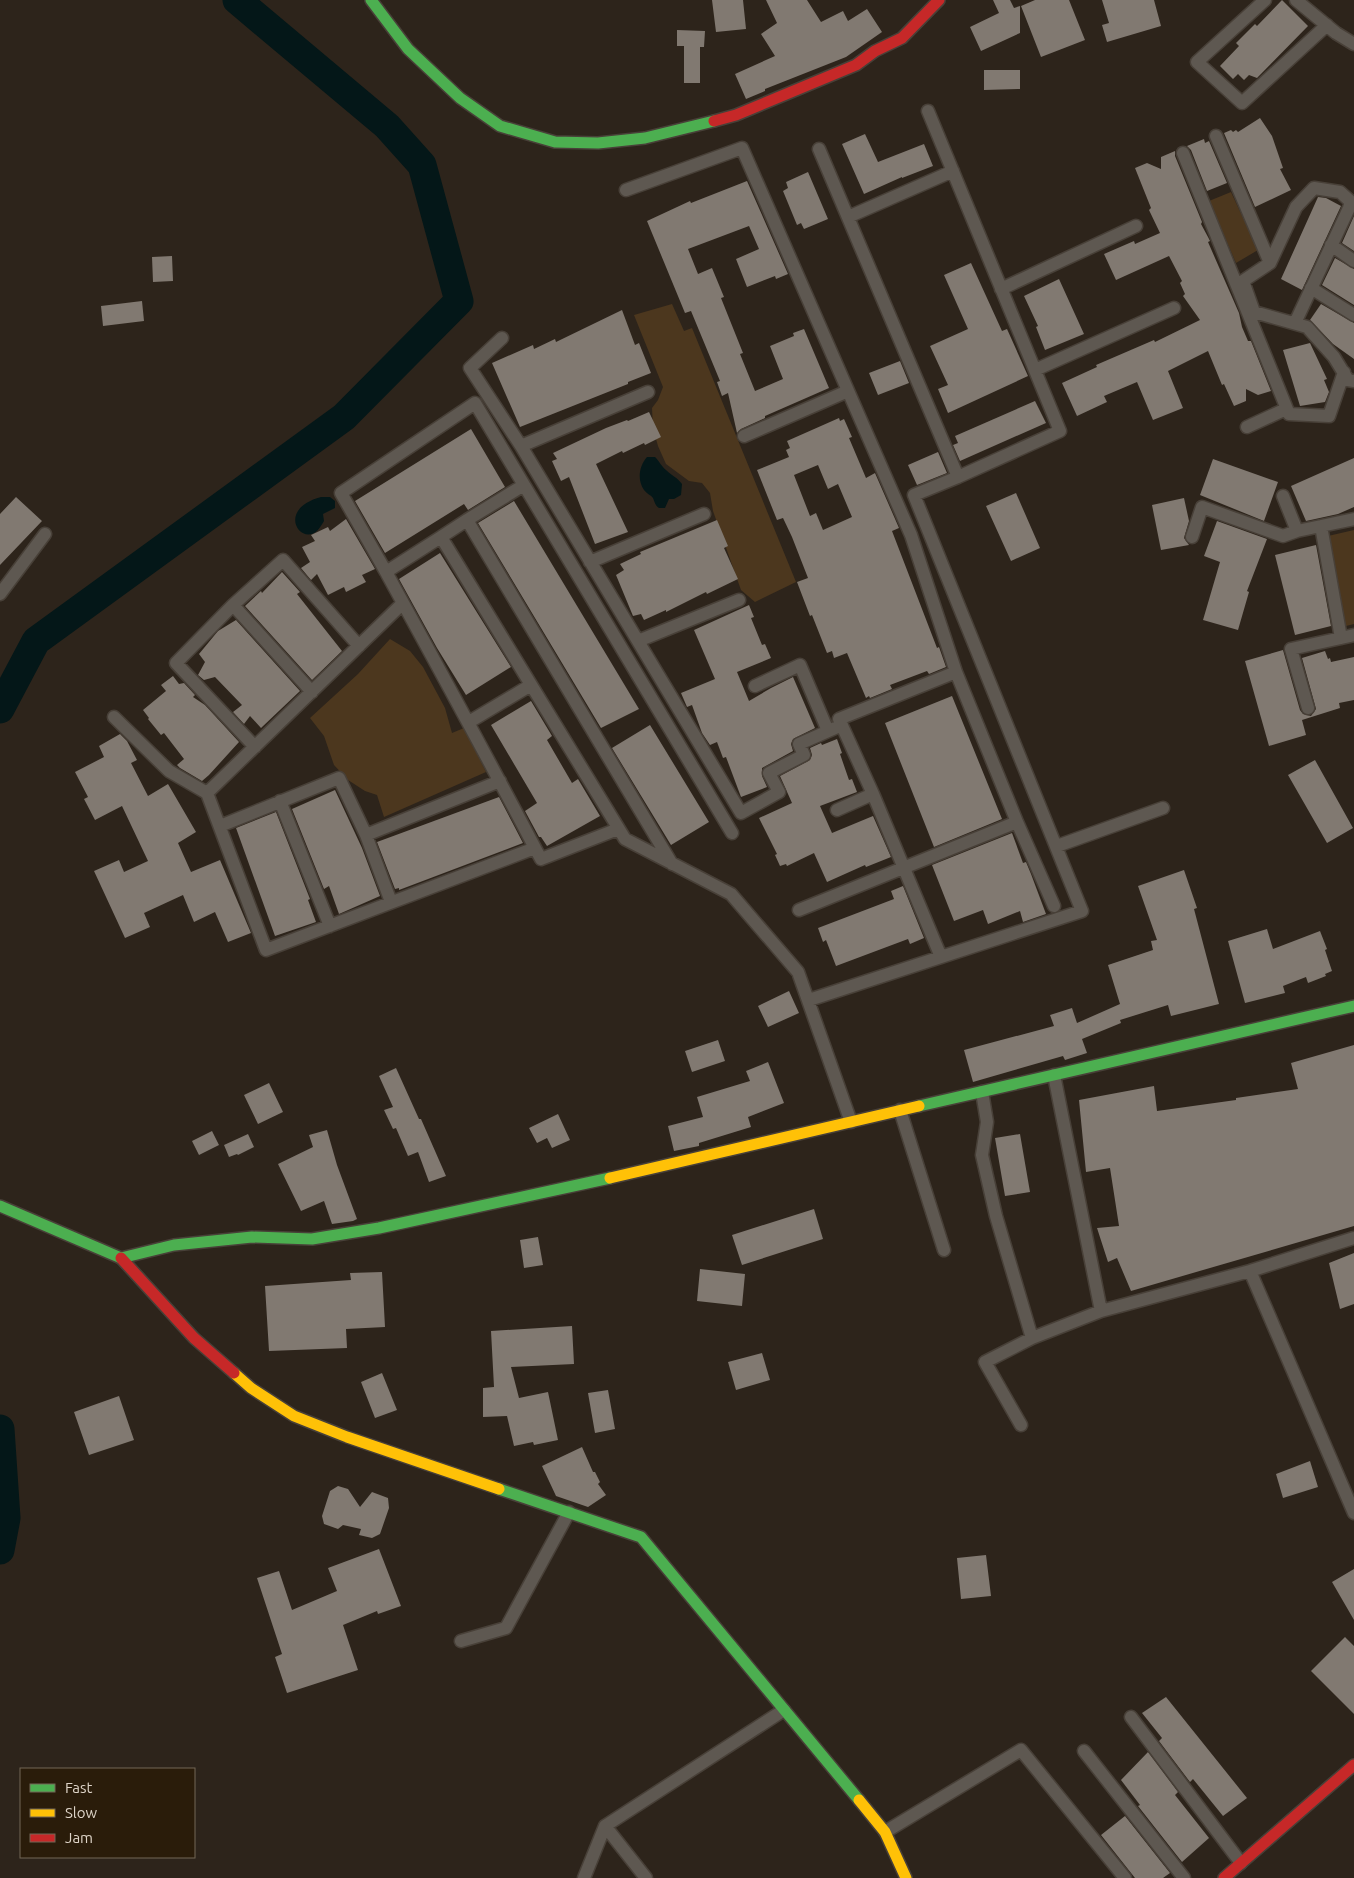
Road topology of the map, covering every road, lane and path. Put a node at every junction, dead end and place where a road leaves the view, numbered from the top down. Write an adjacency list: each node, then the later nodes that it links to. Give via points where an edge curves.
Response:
1 (371, 0): 2 (street, via 408,49 460,98 500,126 555,142 598,143 644,138 736,115 838,73 902,38)
2 (939, 0)
3 (1265, 0): 5 (street, via 1197,62 1242,103)
4 (1296, 0): 5 (street)
5 (1327, 25): 6 (street)
6 (1354, 44)
7 (928, 111): 11 (street)
8 (1216, 136): 18 (street)
9 (820, 149): 14 (street)
10 (1183, 153): 30 (street)
11 (953, 171): 14 (street); 20 (street)
12 (626, 190): 28 (street, via 742,148)
13 (1351, 210): 16 (street); 18 (street, via 1351,202 1340,192 1314,188 1296,207)
14 (848, 217): 34 (street)
15 (1136, 226): 20 (street)
16 (1331, 245): 17 (street); 19 (street)
17 (1354, 261)
18 (1270, 263): 23 (street, via 1243,281 1254,312)
19 (1311, 288): 22 (street); 23 (street)
20 (1001, 289): 25 (street)
21 (1174, 308): 25 (street)
22 (1354, 315)
23 (1295, 323): 26 (street, via 1307,327)
24 (502, 338): 33 (street, via 470,368)
25 (1035, 370): 34 (street, via 1060,431)
26 (1344, 372): 27 (street, via 1348,380); 30 (street, via 1328,416 1288,414)
27 (1354, 381)
28 (848, 391): 32 (street); 55 (street, via 911,535)
29 (648, 392): 33 (street)
30 (1286, 409): 31 (street)
31 (1247, 427)
32 (744, 436)
33 (521, 446): 45 (street)
34 (958, 477): 76 (street, via 914,494)
35 (524, 485): 39 (street); 46 (street, via 475,403 341,493); 74 (street)
36 (1282, 496): 41 (street)
37 (704, 514): 45 (street)
38 (1354, 519): 40 (street)
39 (467, 520): 44 (street); 78 (street)
40 (1321, 526): 41 (street); 52 (street)
41 (1297, 531): 43 (street, via 1283,536 1202,508)
42 (45, 534): 47 (street)
43 (1192, 537)
44 (441, 538): 46 (street); 56 (street)
45 (590, 562): 53 (street)
46 (386, 572): 49 (street)
47 (0, 594)
48 (739, 600): 53 (street)
49 (404, 603): 54 (street); 61 (street)
50 (233, 605): 54 (street, via 282,560); 58 (street); 64 (street, via 176,663)
51 (1354, 635): 52 (street)
52 (1341, 638): 59 (street, via 1290,649)
53 (638, 642): 63 (street, via 741,813 780,792 769,773 804,755 799,744)
54 (359, 646): 58 (street)
55 (956, 672): 62 (street, via 839,719); 71 (street)
56 (530, 685): 61 (street); 73 (street)
57 (755, 686): 63 (street, via 800,665)
58 (312, 692): 64 (street)
59 (1308, 708)
60 (114, 717): 66 (street, via 169,771)
61 (468, 722): 65 (street)
62 (842, 725): 63 (street); 67 (street)
63 (828, 731)
64 (255, 746): 66 (street)
65 (500, 781): 75 (street); 77 (street)
66 (207, 792): 72 (street)
67 (873, 794): 70 (street); 79 (street)
68 (280, 801): 72 (street); 75 (street, via 339,778); 83 (street)
69 (1163, 808): 76 (street)
70 (837, 810)
71 (1017, 822): 79 (street); 81 (street)
72 (220, 826): 83 (street, via 266,950)
73 (618, 829): 77 (street, via 541,859); 78 (street, via 625,838)
74 (732, 833)
75 (366, 835): 80 (street)
76 (1056, 846): 84 (street, via 1082,911)
77 (535, 848): 80 (street)
78 (672, 864): 85 (street, via 731,894 798,972)
79 (904, 868): 82 (street); 84 (street)
80 (391, 902): 83 (street)
81 (1054, 906)
82 (799, 910)
83 (330, 926)
84 (941, 957): 85 (street)
85 (809, 1000): 90 (street)
86 (1354, 1006): 87 (street)
87 (1054, 1075): 88 (street); 96 (street)
88 (982, 1092): 89 (street); 97 (street, via 987,1122 982,1155 996,1216)
89 (900, 1110): 90 (street); 93 (street)
90 (851, 1122): 94 (street, via 379,1228 312,1238 252,1238 174,1244)
91 (0, 1206): 94 (street)
92 (1354, 1238): 95 (street)
93 (944, 1250)
94 (120, 1258): 99 (street, via 194,1338 251,1388 294,1416)
95 (1250, 1271): 96 (street); 100 (street)
96 (1101, 1311): 97 (street)
97 (1032, 1338): 98 (street, via 985,1362)
98 (1021, 1425)
99 (569, 1512): 101 (street, via 506,1628); 102 (street, via 641,1538)
100 (1354, 1513)
101 (461, 1641)
102 (784, 1710): 106 (street); 107 (street)
103 (1131, 1717): 108 (street)
104 (1084, 1750): 113 (street)
105 (1354, 1764): 108 (street)
106 (605, 1826): 109 (street); 110 (street)
107 (885, 1832): 111 (street); 112 (street, via 1021,1750)
108 (1241, 1863): 114 (street)
109 (584, 1878)
110 (646, 1878)
111 (906, 1878)
112 (1125, 1878)
113 (1184, 1878)
114 (1224, 1878)

